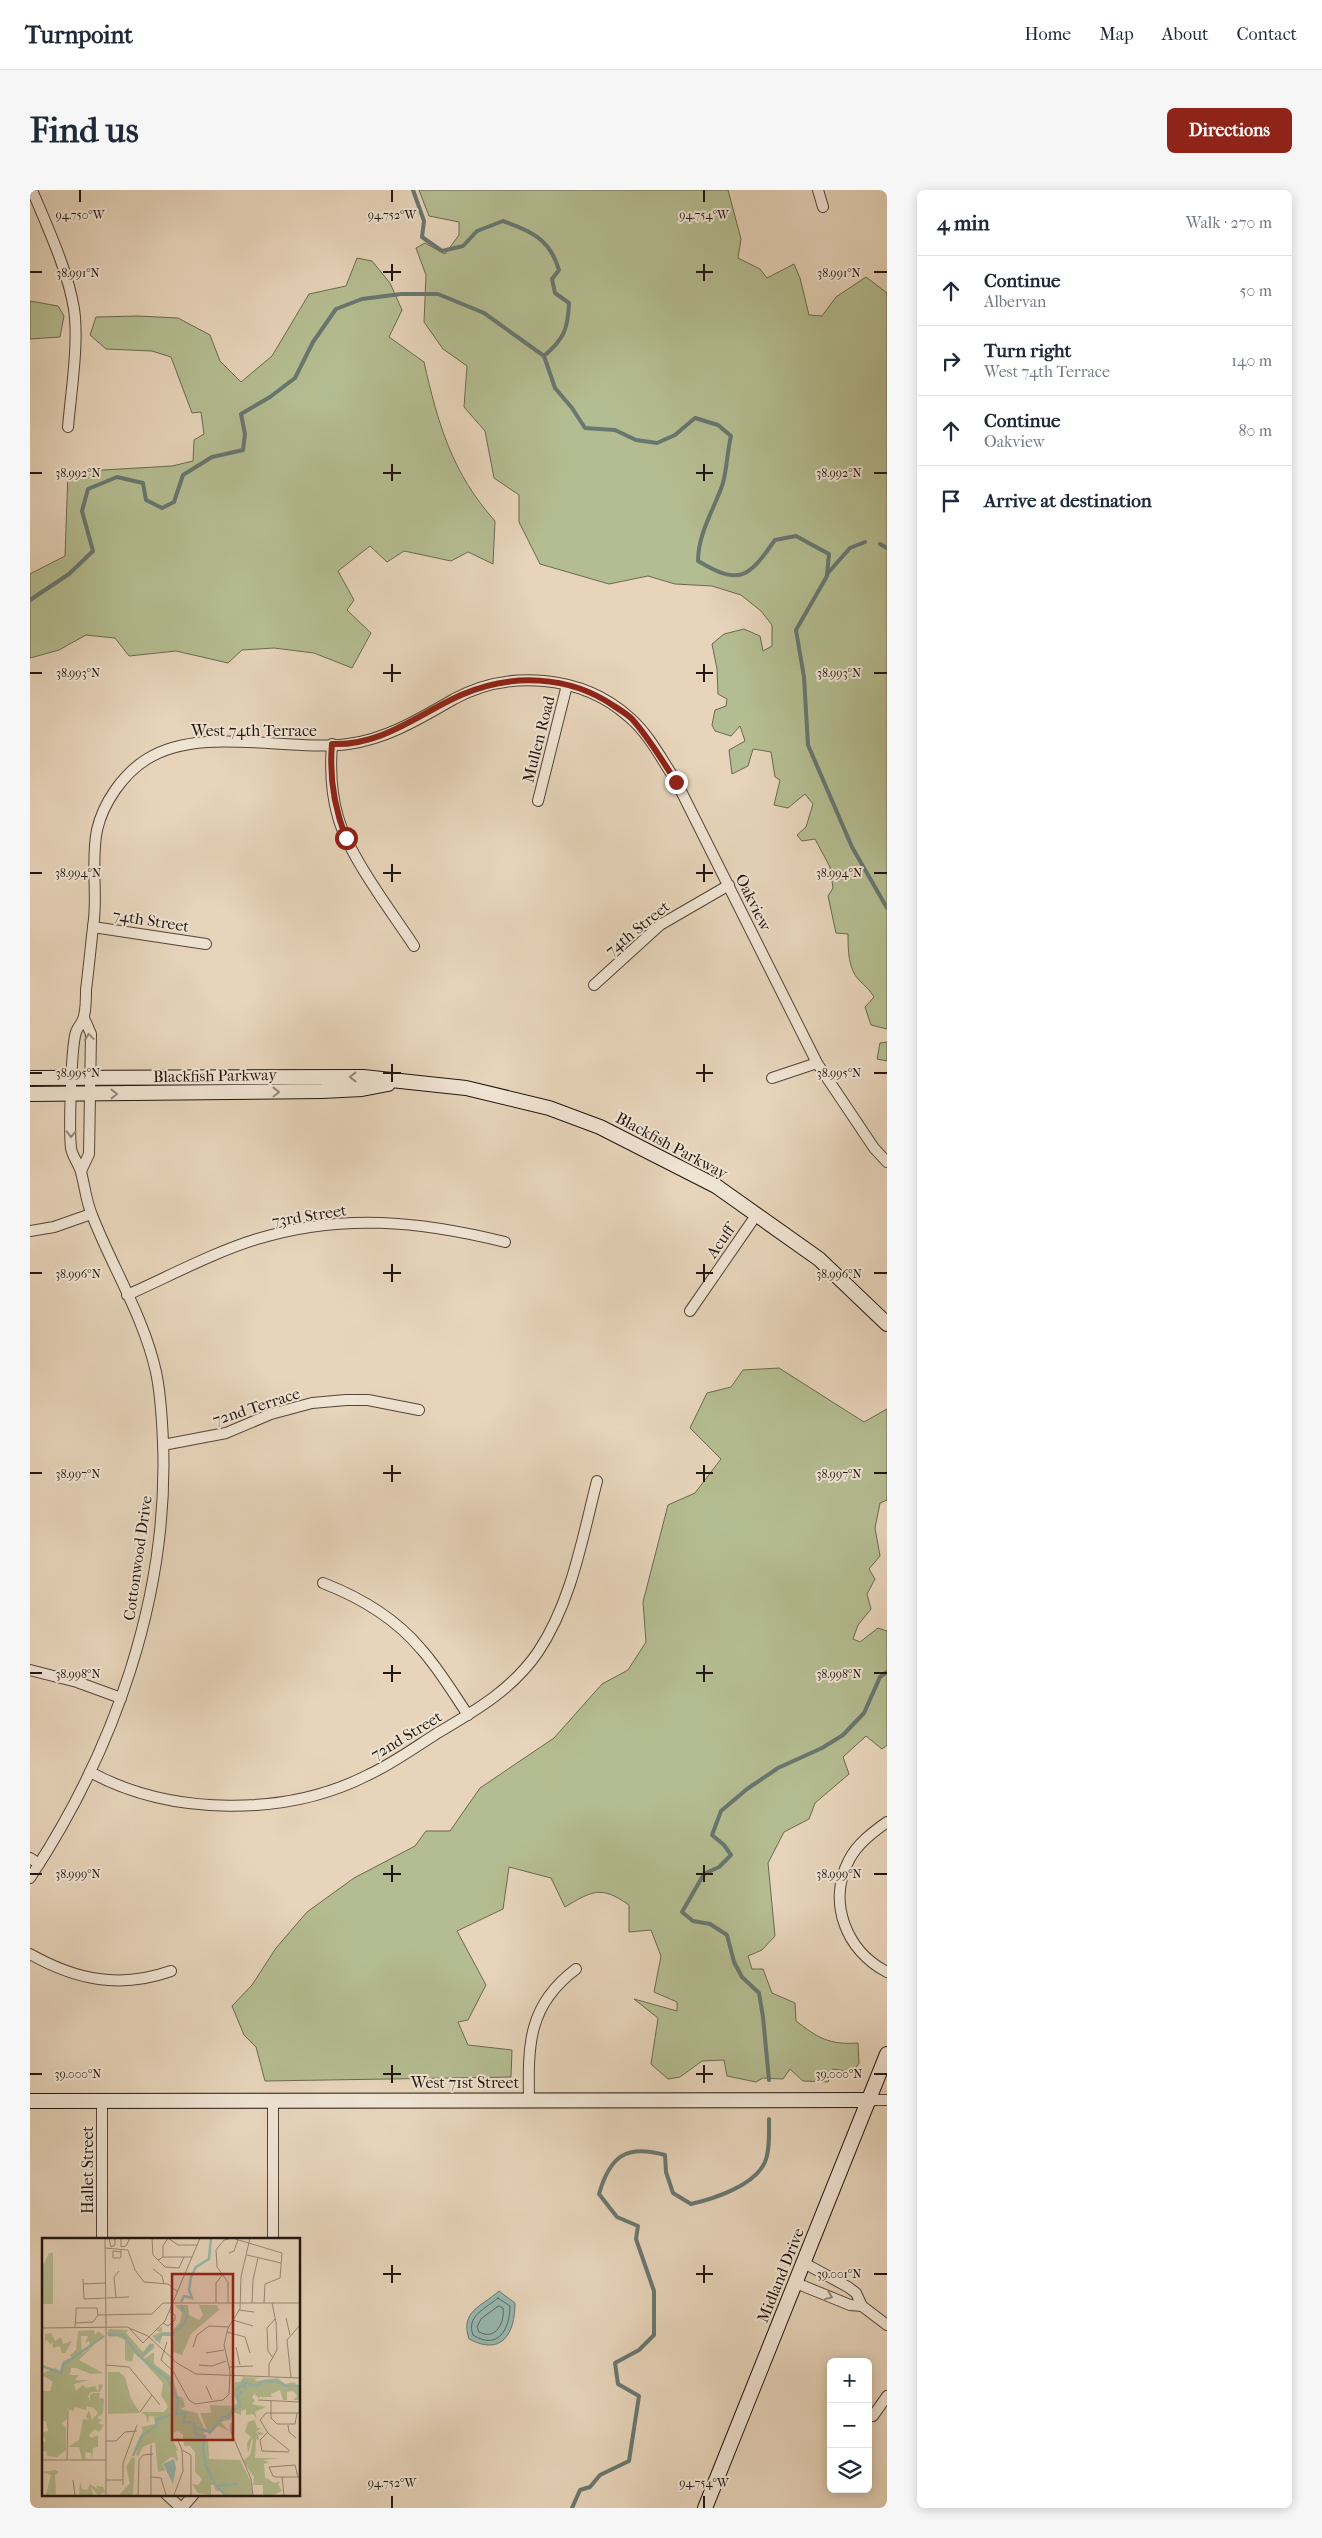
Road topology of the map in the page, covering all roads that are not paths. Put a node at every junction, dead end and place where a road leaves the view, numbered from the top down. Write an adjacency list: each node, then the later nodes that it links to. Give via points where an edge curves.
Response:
1 (32, 190): 4 (street, via 51,234 74,308)
2 (818, 190): 3 (street)
3 (823, 207)
4 (68, 427)
5 (567, 685): 6 (street, West 74th Terrace, via 541,680 514,680 489,686 461,695 389,733 344,745); 7 (street, Mullen Road); 8 (street, Oakview, via 601,697 631,718 676,782)
6 (332, 744): 9 (street, West 74th Terrace, via 202,742 172,747 146,759 124,779 105,806 97,829); 11 (street, via 332,790 346,838)
7 (538, 801)
8 (729, 885): 12 (street, 74th Street, via 660,925); 14 (street, Oakview)
9 (93, 927): 10 (street, 74th Street); 13 (street, Cottonwood Drive)
10 (206, 944)
11 (414, 946)
12 (594, 985)
13 (84, 1018): 16 (street, Cottonwood Drive, via 75,1035); 17 (street, Cottonwood Drive, one-way to 13, via 90,1034)
14 (817, 1063): 18 (street); 23 (street, Oakview, via 874,1148)
15 (30, 1078): 16 (street, Blackfish Parkway)
16 (73, 1078): 17 (street, Blackfish Parkway); 21 (street, Cottonwood Drive)
17 (90, 1078): 19 (street, Blackfish Parkway, one-way to 17, via 363,1077); 22 (street, Cottonwood Drive)
18 (772, 1078)
19 (401, 1082): 22 (street, Blackfish Parkway, one-way to 19, via 322,1091 362,1089); 26 (street, Blackfish Parkway, via 466,1088 549,1108 653,1152 716,1186)
20 (30, 1094): 21 (street, Blackfish Parkway)
21 (72, 1094): 22 (street, Blackfish Parkway); 24 (street, Cottonwood Drive, one-way to 24, via 71,1151)
22 (90, 1094): 24 (street, Cottonwood Drive, via 89,1154)
23 (887, 1162)
24 (81, 1171): 25 (street, Cottonwood Drive)
25 (92, 1214): 27 (street); 29 (street, Cottonwood Drive)
26 (758, 1214): 30 (street, Acuff); 31 (street, Blackfish Parkway, via 819,1259)
27 (30, 1231)
28 (505, 1242): 29 (street, 73rd Street, via 453,1229 396,1223 330,1224 289,1230 226,1250)
29 (127, 1295): 33 (street, Cottonwood Drive, via 155,1368)
30 (690, 1311)
31 (887, 1324)
32 (419, 1410): 33 (street, 72nd Terrace, via 368,1400 312,1403 271,1414 226,1433)
33 (163, 1445): 37 (street, Cottonwood Drive, via 160,1522 150,1588 136,1653)
34 (597, 1481): 38 (street, 72nd Street, via 572,1577 552,1629 512,1684)
35 (323, 1583): 38 (street, via 366,1603 420,1647)
36 (30, 1670): 37 (street, via 77,1682)
37 (120, 1698): 39 (street, Cottonwood Drive)
38 (468, 1715): 39 (street, 72nd Street, via 368,1775 301,1798 270,1803 231,1805 160,1797 127,1789)
39 (90, 1772): 42 (street, Cottonwood Drive, via 57,1837)
40 (887, 1822): 47 (street, via 870,1835 849,1859 840,1899 851,1942)
41 (30, 1858): 42 (street)
42 (39, 1864): 43 (street, Cottonwood Drive)
43 (30, 1878)
44 (30, 1954): 46 (street, via 53,1967 96,1980 152,1978)
45 (576, 1969): 49 (street, via 558,1982 532,2028)
46 (171, 1971)
47 (887, 1972)
48 (887, 2054): 50 (street, Midland Drive)
49 (529, 2100): 50 (street, West 71st Street); 53 (street, West 71st Street)
50 (870, 2100): 51 (street); 57 (street, Midland Drive)
51 (887, 2100)
52 (30, 2101): 54 (street, West 71st Street)
53 (272, 2101): 54 (street, West 71st Street); 56 (street)
54 (102, 2102): 55 (street, Hallet Street)
55 (102, 2238)
56 (273, 2238)
57 (804, 2263): 58 (street, Midland Drive); 59 (street, via 848,2286 856,2293)
58 (796, 2282): 59 (street, one-way to 59); 66 (street, Midland Drive)
59 (862, 2306): 60 (street)
60 (887, 2325)
61 (887, 2396): 62 (street)
62 (874, 2416)
63 (168, 2496): 65 (street)
64 (192, 2496): 65 (street)
65 (181, 2508)
66 (705, 2508)

